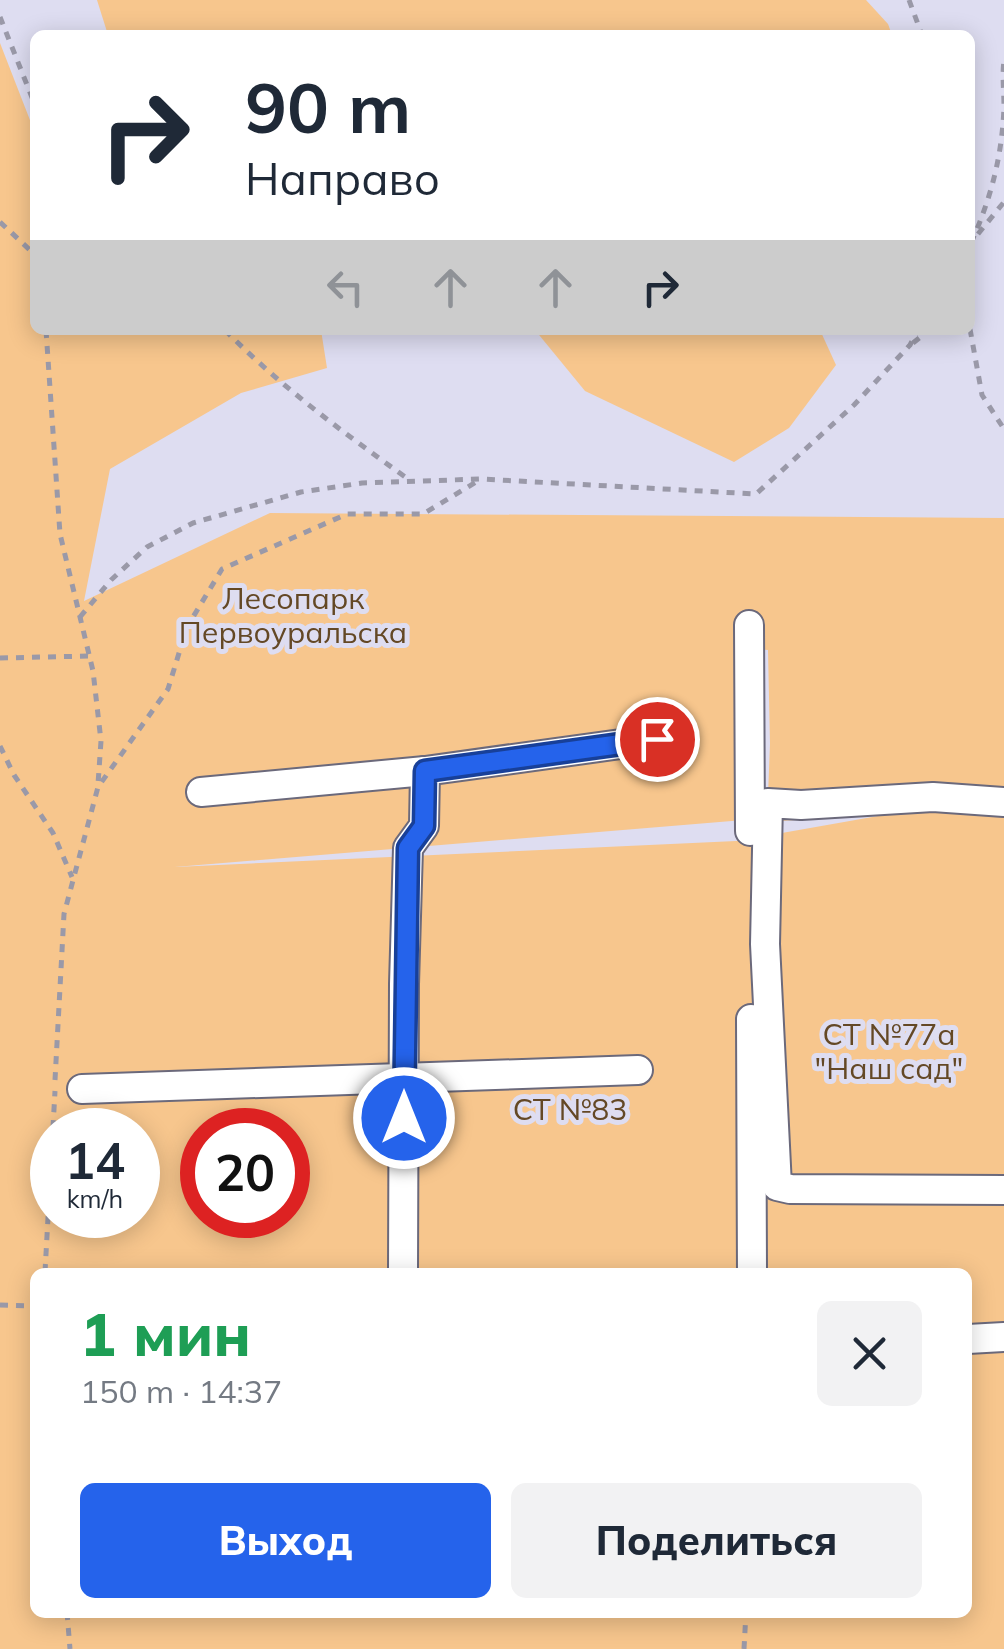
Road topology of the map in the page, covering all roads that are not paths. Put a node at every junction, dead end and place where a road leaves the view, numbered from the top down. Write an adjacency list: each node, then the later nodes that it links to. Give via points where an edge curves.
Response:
1 (748, 624): 11 (street)
2 (657, 739): 3 (street)
3 (425, 771): 4 (street); 7 (street, via 424,826 408,848)
4 (201, 792)
5 (1004, 802): 9 (street, via 932,797 768,803 765,944 777,1186)
6 (638, 1070): 7 (street)
7 (404, 1079): 8 (street); 10 (street)
8 (82, 1089)
9 (1004, 1190)
10 (403, 1268)
11 (752, 1268)
12 (1004, 1337): 13 (street)
13 (972, 1339)

